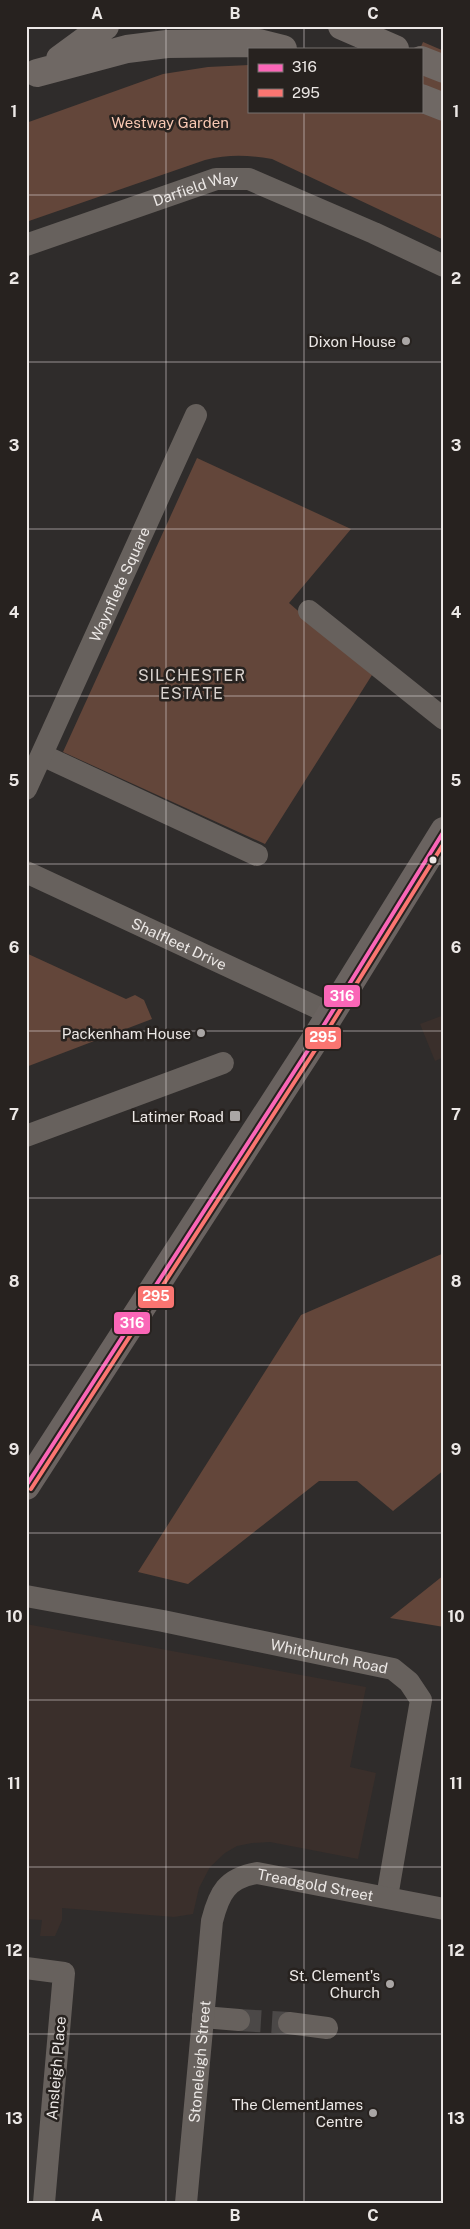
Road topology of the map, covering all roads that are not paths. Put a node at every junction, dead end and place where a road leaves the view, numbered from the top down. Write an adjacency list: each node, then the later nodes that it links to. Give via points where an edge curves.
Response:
1 (106, 26): 7 (highway, via 75,50)
2 (342, 26): 4 (highway)
3 (279, 48): 7 (highway, via 259,43 167,44 127,49)
4 (393, 48)
5 (422, 60): 6 (highway)
6 (444, 69)
7 (31, 75)
8 (422, 98): 9 (highway)
9 (444, 107)
10 (26, 245): 11 (street, Darfield Way, via 216,179 249,179)
11 (444, 266)
12 (196, 415): 15 (street, Waynflete Square)
13 (309, 611): 14 (street)
14 (444, 719)
15 (42, 755): 16 (street, Waynflete Square); 18 (street)
16 (26, 790)
17 (444, 831): 20 (street)
18 (257, 855)
19 (26, 872): 20 (street, Shalfleet Drive)
20 (331, 1014): 23 (street)
21 (223, 1063): 22 (street)
22 (26, 1136)
23 (26, 1486)
24 (26, 1596): 25 (street, Whitchurch Road, via 393,1669 409,1682 420,1700)
25 (387, 1897): 26 (street, Treadgold Street); 27 (street, Treadgold Street, via 257,1873 240,1876 228,1886 218,1898)
26 (444, 1909)
27 (212, 1921): 29 (street, Stoneleigh Street)
28 (26, 1968): 33 (street, Ansleigh Place, via 64,1972)
29 (203, 2017): 30 (street); 34 (street, Stoneleigh Street)
30 (239, 2020)
31 (289, 2023): 32 (street)
32 (327, 2028)
33 (44, 2203)
34 (186, 2203)

